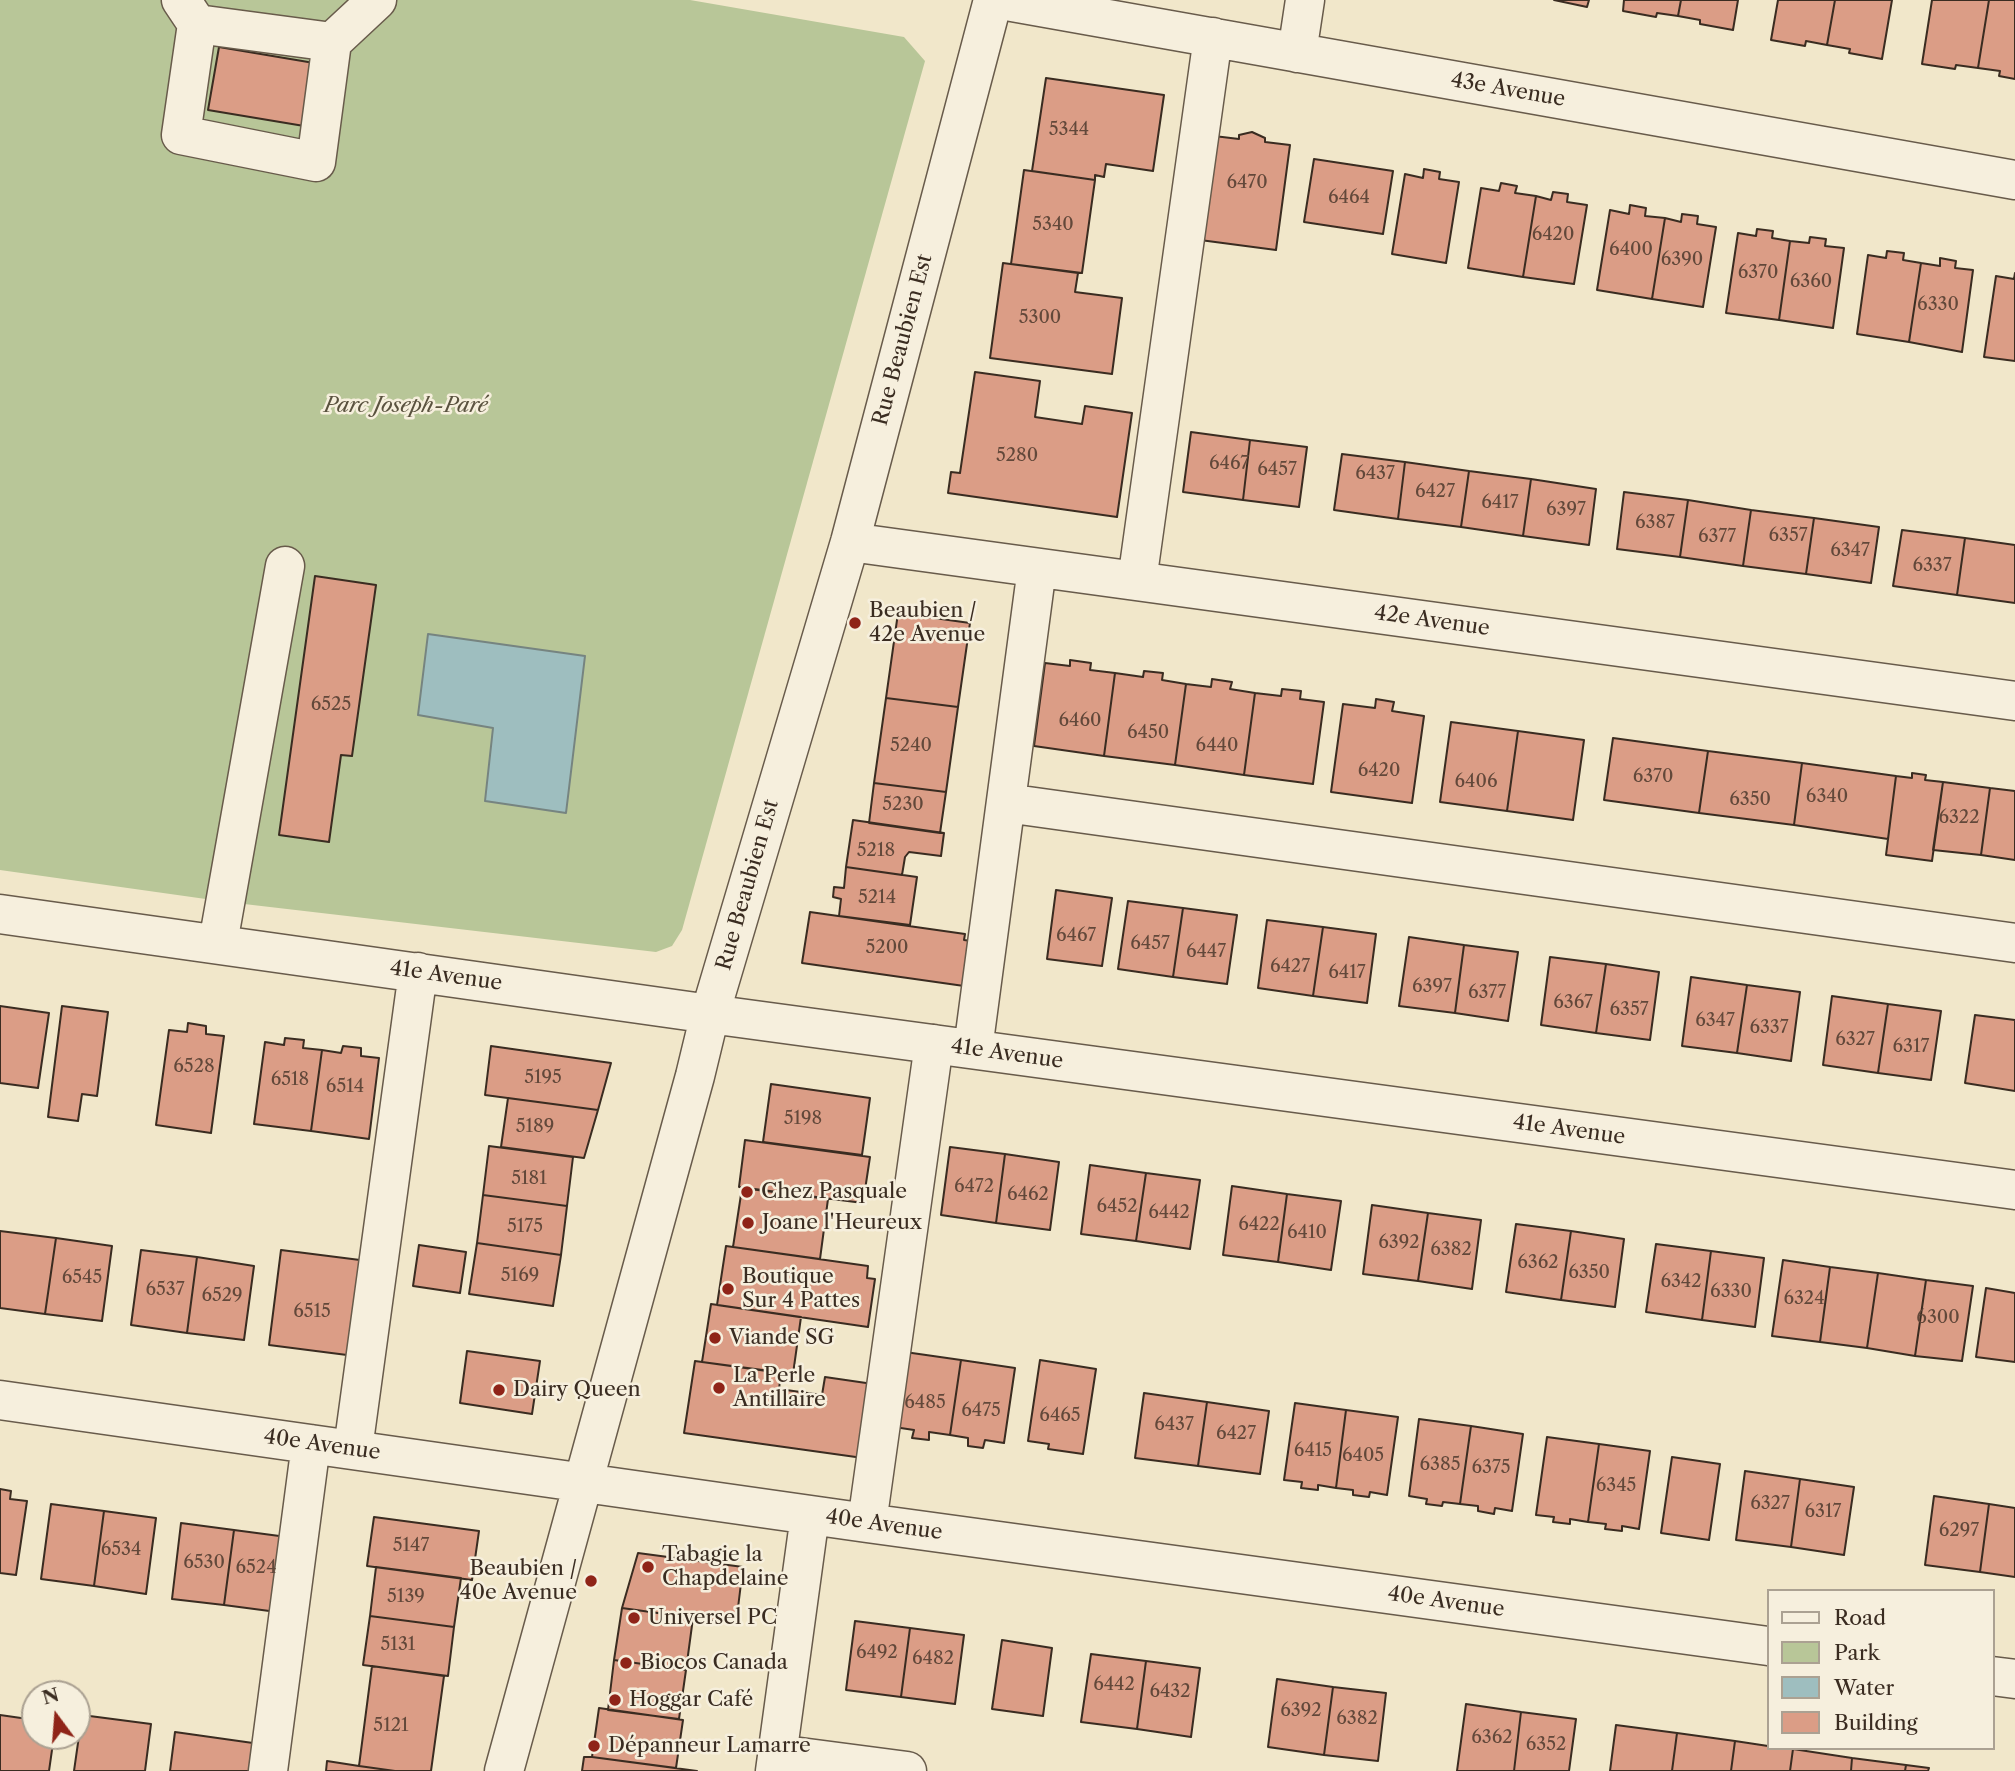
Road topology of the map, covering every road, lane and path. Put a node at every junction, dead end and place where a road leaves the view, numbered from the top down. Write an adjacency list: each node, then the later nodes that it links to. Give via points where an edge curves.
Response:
1 (377, 0): 7 (street)
2 (993, 0): 10 (street, Rue Beaubien Est)
3 (1001, 0): 6 (street, 43e Avenue)
4 (1305, 0): 8 (street)
5 (189, 12): 7 (street); 7 (street, via 181,135 316,162)
6 (1213, 37): 8 (street, 43e Avenue); 13 (street)
7 (332, 42)
8 (1297, 53): 9 (street, 43e Avenue)
9 (2015, 180)
10 (849, 542): 12 (street, 42e Avenue); 20 (street, Rue Beaubien Est)
11 (285, 566): 17 (street)
12 (1037, 568): 13 (street, 42e Avenue); 15 (street)
13 (1137, 581): 14 (street, 42e Avenue)
14 (2015, 701)
15 (1006, 803): 18 (street); 22 (street)
16 (0, 914): 17 (street, 41e Avenue)
17 (218, 943): 19 (street, 41e Avenue)
18 (2015, 943)
19 (418, 972): 20 (street, 41e Avenue); 26 (street)
20 (710, 1014): 21 (street, 41e Avenue); 27 (street, Rue Beaubien Est)
21 (934, 1044): 22 (street, 41e Avenue); 29 (street)
22 (973, 1049): 23 (street, 41e Avenue)
23 (2015, 1190)
24 (0, 1400): 25 (street, 40e Avenue)
25 (311, 1444): 26 (street, 40e Avenue); 34 (street)
26 (353, 1449): 27 (street, 40e Avenue)
27 (582, 1482): 28 (street, 40e Avenue); 35 (street, Rue Beaubien Est)
28 (810, 1515): 29 (street, 40e Avenue); 33 (street)
29 (867, 1523): 30 (street, 40e Avenue)
30 (1766, 1646)
31 (1994, 1676): 32 (street)
32 (2015, 1679)
33 (776, 1762): 36 (street)
34 (268, 1771)
35 (504, 1771)
36 (907, 1771)

